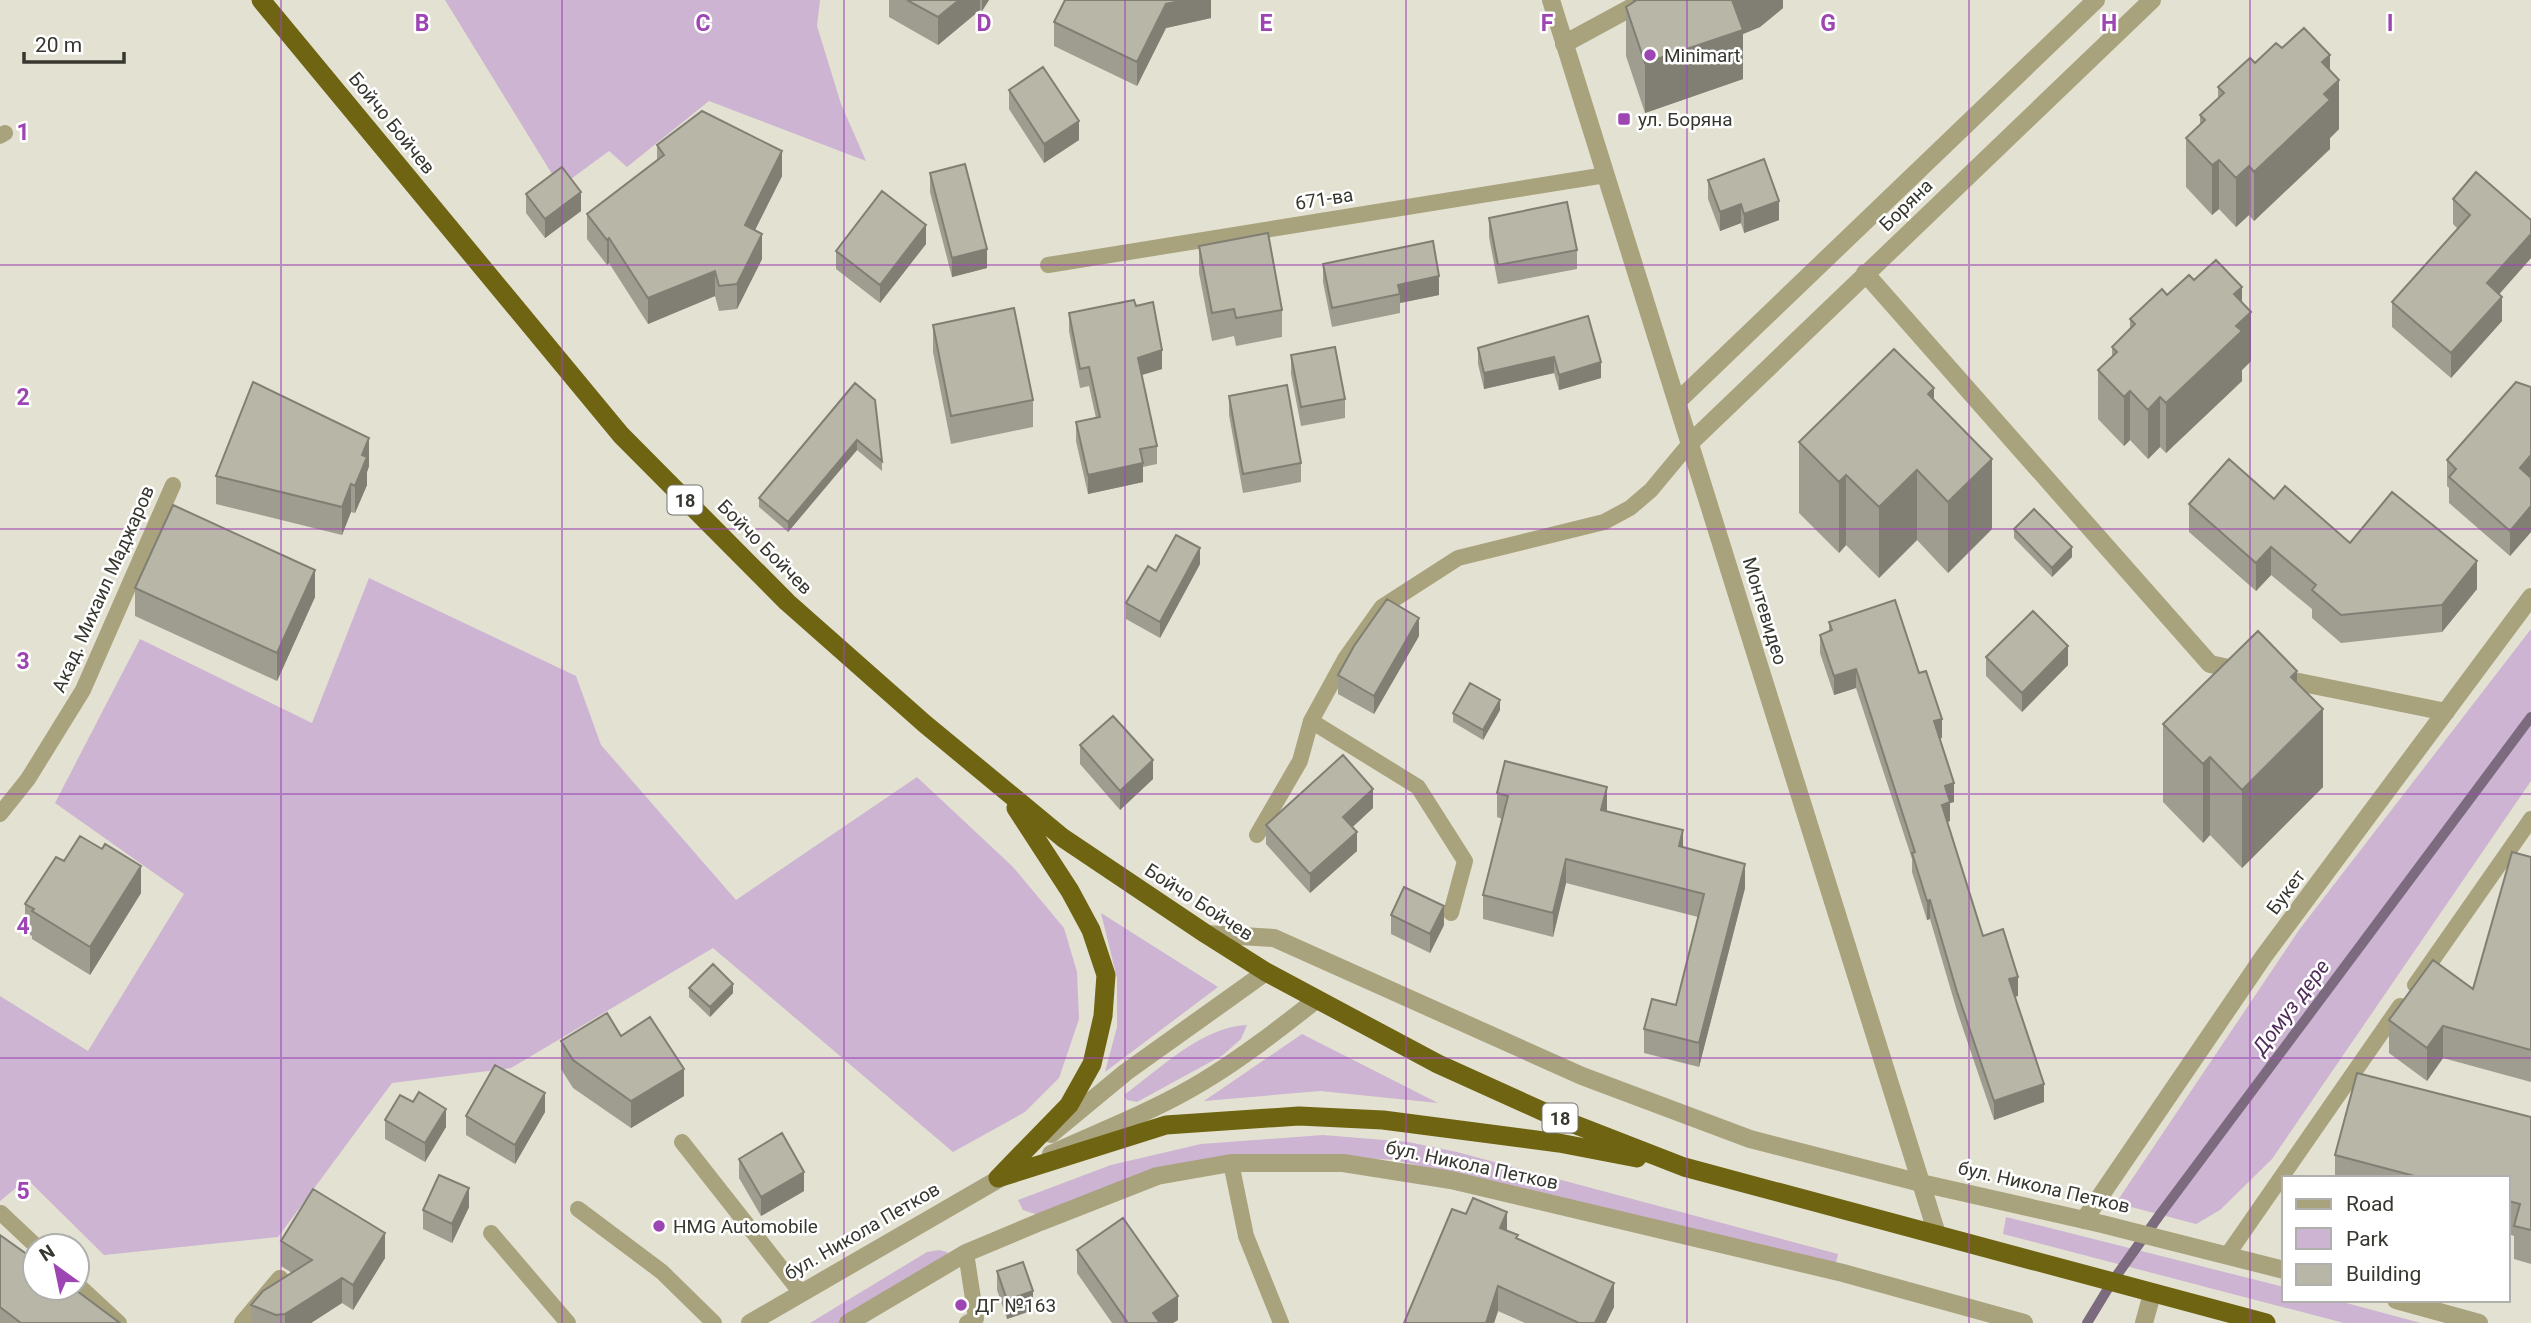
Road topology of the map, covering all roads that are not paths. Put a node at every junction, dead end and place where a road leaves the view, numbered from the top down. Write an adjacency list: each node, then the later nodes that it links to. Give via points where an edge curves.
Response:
1 (261, 0): 16 (highway, Бойчо Бойчев / 18, via 621,435 787,602)
2 (1551, 0): 6 (street, Монтевидео)
3 (1645, 0): 6 (street)
4 (2096, 0): 10 (street, Боряна)
5 (2152, 0): 9 (street, Боряна)
6 (1564, 44): 7 (street, Монтевидео)
7 (1605, 175): 8 (lane, 671-ва); 10 (street, Монтевидео)
8 (1048, 265)
9 (1865, 274): 11 (street, Боряна); 14 (street, via 2210,664)
10 (1678, 401): 11 (street, Монтевидео)
11 (1690, 442): 15 (lane, via 1651,491 1604,522 1458,558 1382,607 1345,659); 30 (street, Монтевидео)
12 (173, 485): 17 (lane, Акад. Михаил Маджаров, via 83,690)
13 (2531, 597): 14 (street, Букет)
14 (2446, 712): 33 (street, Букет, via 2264,956)
15 (1311, 721): 19 (lane, via 1300,761); 20 (lane, via 1418,787 1465,861)
16 (1006, 792): 21 (highway, Бойчо Бойчев / 18, via 1063,838); 29 (highway, via 1070,891 1091,930 1106,975 1092,1064 1069,1105)
17 (0, 814)
18 (2531, 819): 28 (lane)
19 (1257, 835)
20 (1451, 913)
21 (1206, 934): 22 (highway, Бойчо Бойчев / 18); 30 (street, бул. Никола Петков, via 1274,937 1582,1076 1751,1139)
22 (1266, 972): 23 (highway, 18); 29 (street, бул. Никола Петков, via 1126,1072)
23 (1316, 1000): 26 (highway, 18, via 1437,1064 1553,1116); 29 (street, бул. Никола Петков, via 1202,1082)
24 (682, 1142): 41 (lane)
25 (1231, 1163): 37 (street, бул. Никола Петков, via 1157,1176); 52 (lane, via 1246,1236); 53 (street, бул. Никола Петков, via 1343,1164 1451,1180 1843,1273)
26 (1685, 1167): 29 (highway, via 1559,1143 1383,1120 1299,1116 1166,1125); 36 (highway, 18)
27 (2282, 1176): 38 (lane)
28 (2282, 1176)
29 (998, 1178): 41 (street, бул. Никола Петков)
30 (1921, 1183): 33 (street, бул. Никола Петков); 36 (street, Монтевидео)
31 (578, 1209): 48 (lane, via 662,1272)
32 (1, 1213): 34 (lane)
33 (2084, 1220): 38 (street, бул. Никола Петков)
34 (21, 1232)
35 (491, 1233): 47 (lane)
36 (1937, 1234): 42 (highway, 18)
37 (966, 1254): 50 (street, бул. Никола Петков); 51 (lane, via 976,1318)
38 (2228, 1254): 39 (street, бул. Никола Петков)
39 (2282, 1269)
40 (280, 1279): 46 (street)
41 (801, 1293): 49 (street, бул. Никола Петков)
42 (2152, 1294): 54 (street); 55 (highway, 18)
43 (91, 1297): 45 (lane)
44 (2403, 1302): 56 (street)
45 (119, 1323)
46 (243, 1323)
47 (568, 1323)
48 (714, 1323)
49 (750, 1323)
50 (848, 1323)
51 (968, 1323)
52 (1280, 1323)
53 (2024, 1323)
54 (2144, 1323)
55 (2266, 1323)
56 (2479, 1323)

